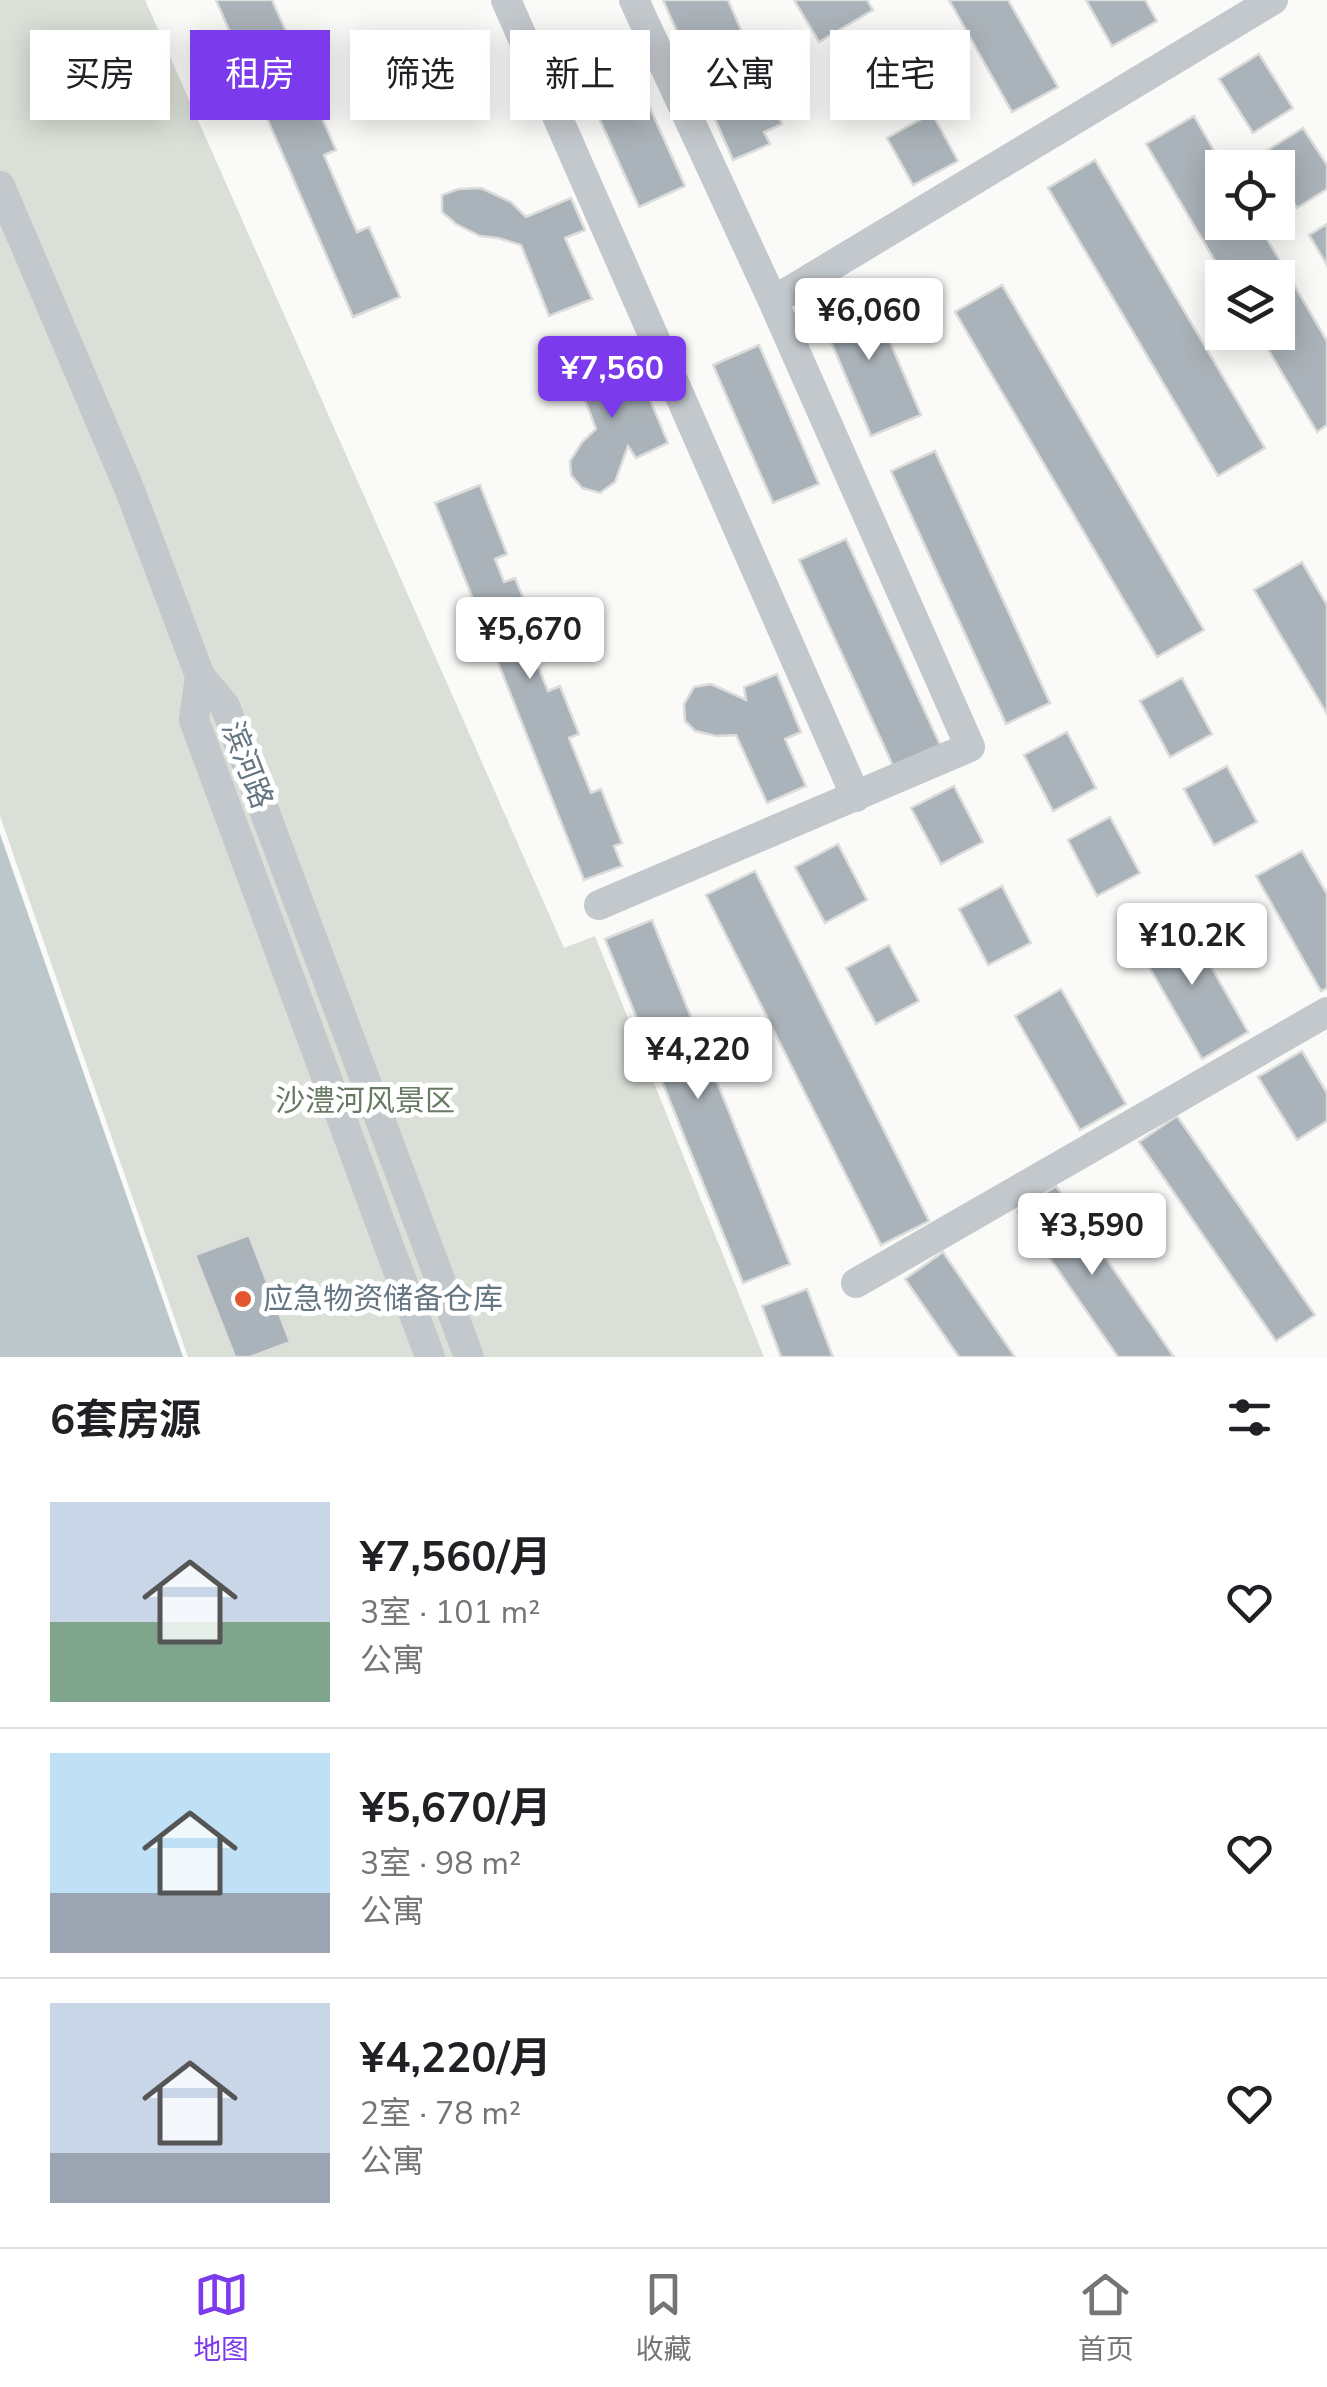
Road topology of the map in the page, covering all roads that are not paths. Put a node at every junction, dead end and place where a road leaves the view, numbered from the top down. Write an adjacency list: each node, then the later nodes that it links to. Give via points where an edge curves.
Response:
1 (506, 0): 7 (street)
2 (634, 0): 5 (street)
3 (1273, 0): 5 (street)
4 (0, 186): 6 (street, 滨河路, via 129,488)
5 (773, 300): 7 (street, via 970,747)
6 (200, 676): 9 (street, 滨河路, via 225,706); 10 (street, via 194,720)
7 (856, 797): 8 (street)
8 (599, 905)
9 (310, 934): 10 (street); 12 (street, 滨河路)
10 (278, 946): 13 (street)
11 (1327, 1012): 14 (street)
12 (437, 1272): 13 (street); 16 (street, 滨河路)
13 (404, 1284): 15 (street)
14 (856, 1284)
15 (430, 1357)
16 (469, 1357)

